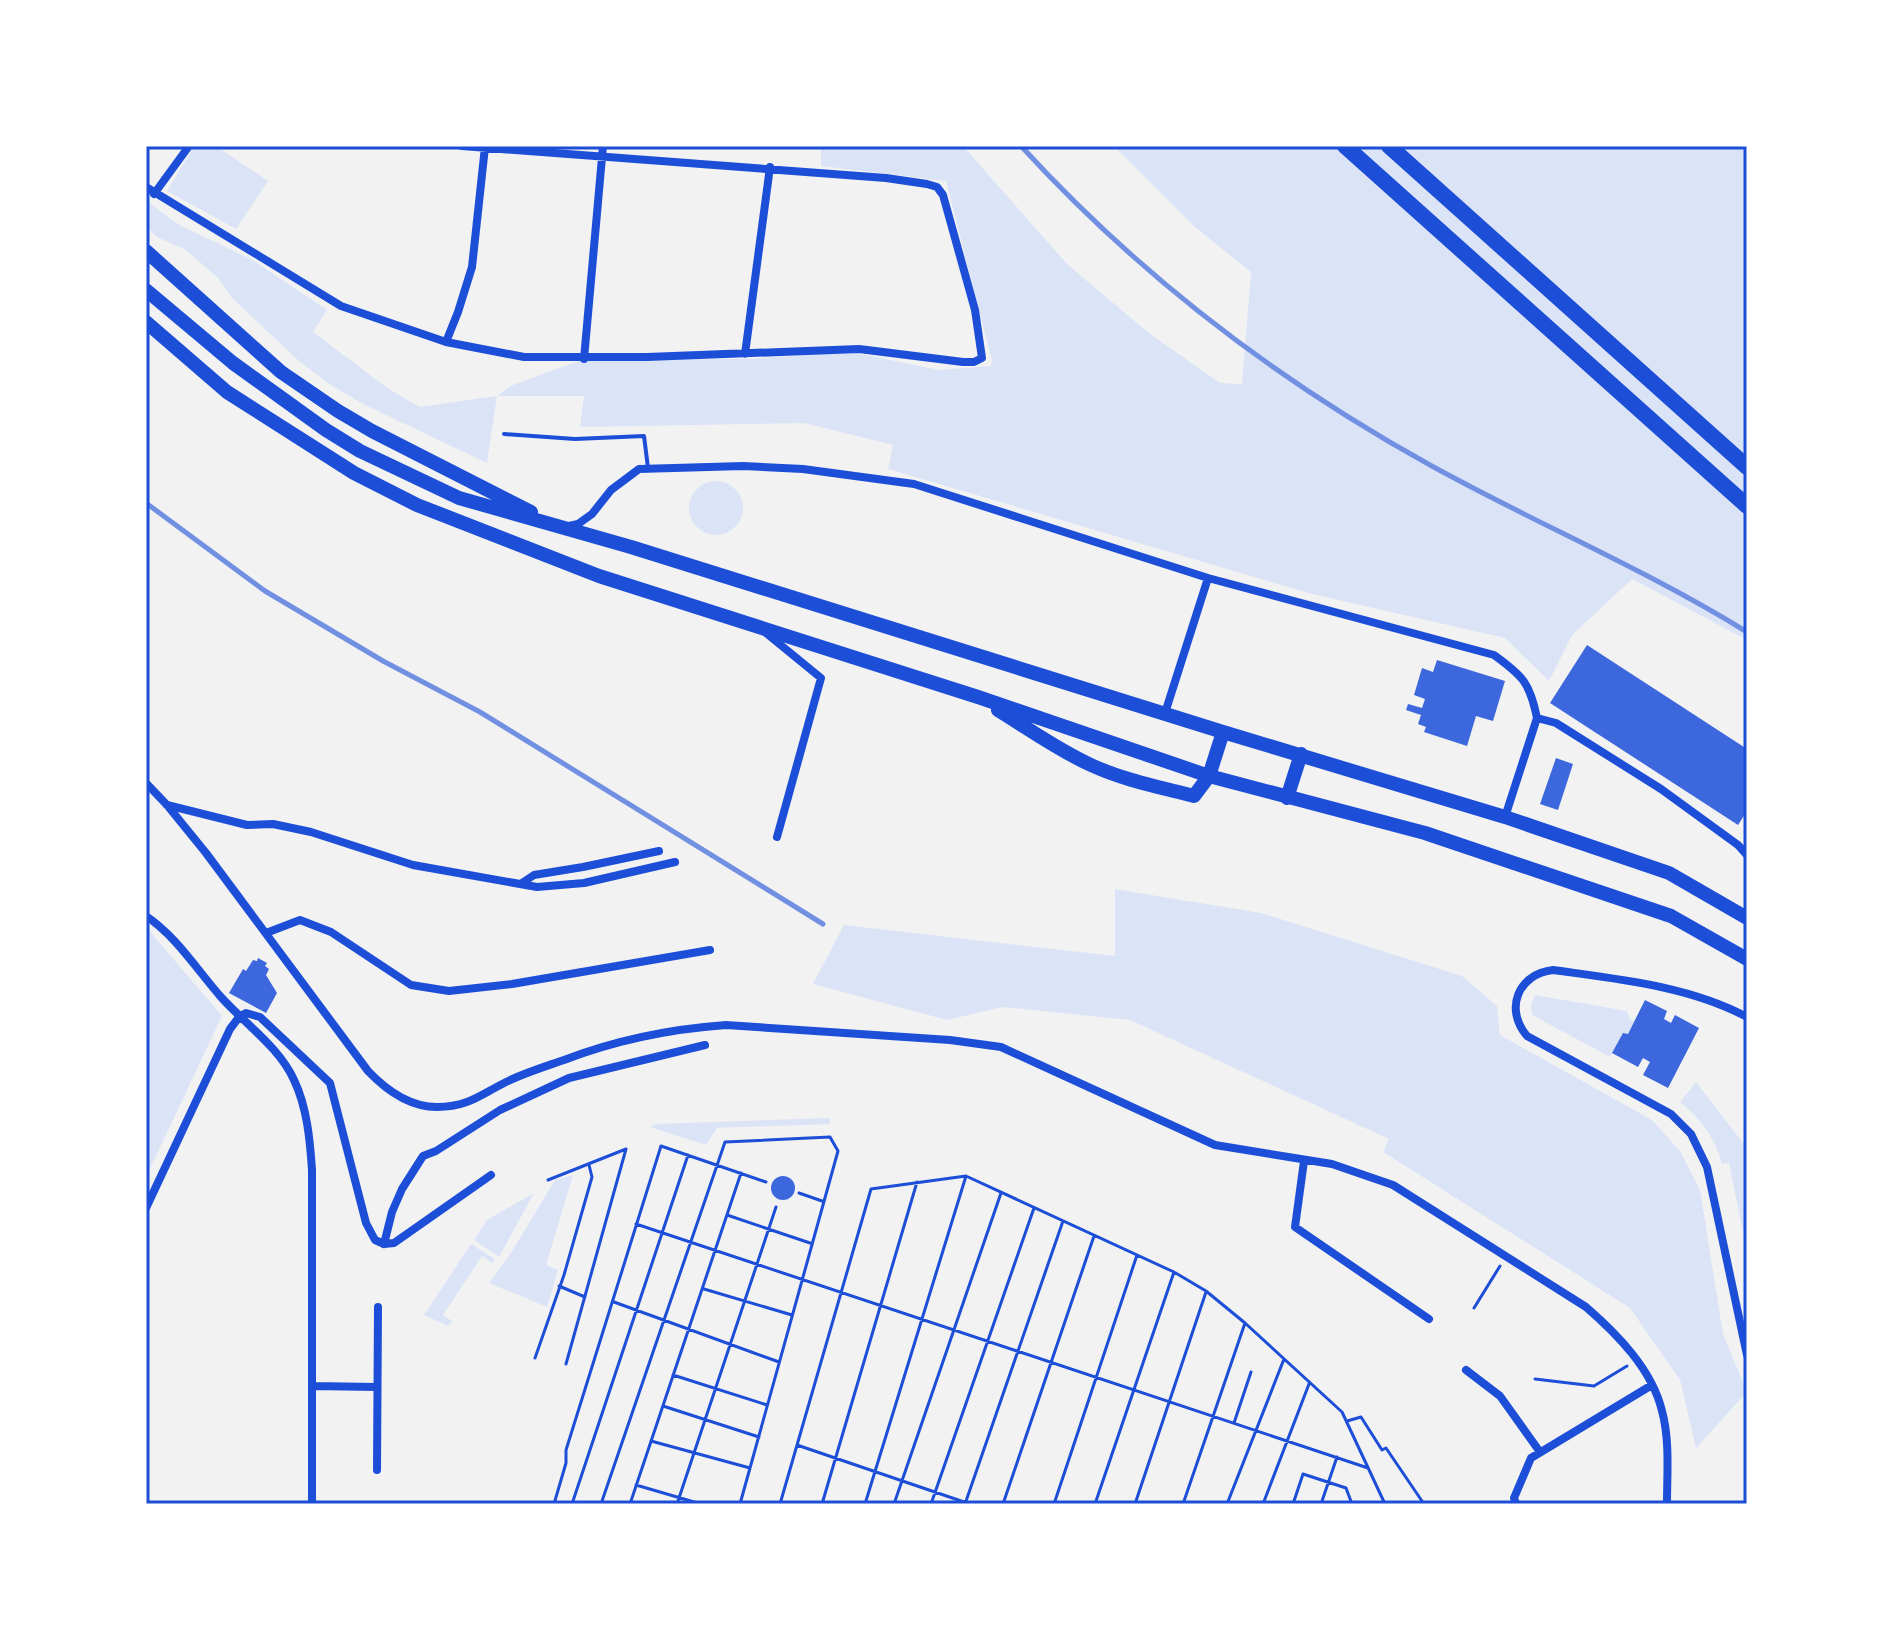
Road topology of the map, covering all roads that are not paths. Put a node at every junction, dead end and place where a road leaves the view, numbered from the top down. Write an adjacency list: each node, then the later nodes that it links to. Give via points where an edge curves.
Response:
1 (189, 146): 9 (street)
2 (462, 146): 6 (street)
3 (603, 146): 7 (street)
4 (1345, 146): 19 (highway)
5 (1389, 146): 17 (highway)
6 (485, 147): 7 (street); 13 (street, via 472,267)
7 (603, 157): 8 (street); 15 (street)
8 (770, 167): 14 (street); 14 (street, via 937,187 982,358 938,360 859,349)
9 (150, 190): 13 (street, via 341,306)
10 (146, 251): 20 (highway, via 281,372 338,411)
11 (146, 290): 20 (highway, via 233,363 360,451 459,498)
12 (146, 322): 22 (highway, via 227,392 354,473 404,498 599,576)
13 (446, 342): 15 (street, via 524,357)
14 (745, 354): 15 (street)
15 (584, 359)
16 (504, 434): 18 (lane, via 644,436)
17 (1747, 467)
18 (648, 468): 20 (street, via 618,484 578,524); 21 (street, via 803,469 914,484)
19 (1747, 506)
20 (560, 527): 24 (highway)
21 (1208, 578): 24 (street); 25 (street, via 1494,655 1532,692)
22 (759, 628): 23 (highway); 33 (street, via 821,678)
23 (978, 697): 28 (highway); 28 (highway, via 1058,748 1117,775 1194,796)
24 (1165, 713): 26 (highway)
25 (1537, 718): 32 (street); 35 (street, via 1556,723 1661,789)
26 (1223, 732): 27 (highway); 28 (highway)
27 (1301, 754): 30 (highway); 32 (highway)
28 (1209, 776): 30 (highway)
29 (146, 783): 31 (street)
30 (1287, 798): 42 (highway, via 1425,833 1671,916)
31 (167, 805): 37 (street, via 247,825 311,832 413,865); 40 (street)
32 (1505, 817): 39 (highway, via 1669,873)
33 (777, 837)
34 (659, 851): 37 (street, via 534,875)
35 (1747, 855)
36 (675, 862): 37 (street, via 584,883)
37 (522, 883)
38 (146, 916): 43 (street, via 169,935)
39 (1747, 918)
40 (266, 933): 41 (street, via 300,920 331,932 411,985 449,991); 46 (street, via 368,1071 413,1104 459,1105 582,1054 640,1037 726,1025 1001,1047 1215,1145)
41 (710, 950)
42 (1747, 959)
43 (239, 1017): 48 (street); 49 (street, via 260,1017 330,1083 366,1223 375,1240); 55 (street, via 287,1066 304,1110 312,1170)
44 (1747, 1017): 52 (street, via 1674,990 1553,970 1528,979 1515,1003 1517,1021 1527,1036 1671,1114 1691,1134 1707,1167)
45 (705, 1045): 49 (street, via 569,1078 500,1110 423,1156 402,1189)
46 (1304, 1161): 51 (street, via 1295,1227); 54 (street, via 1332,1164 1393,1185 1507,1256 1610,1328)
47 (491, 1175): 49 (street, via 394,1243)
48 (146, 1208)
49 (384, 1244)
50 (378, 1307): 56 (street)
51 (1429, 1319)
52 (1747, 1355)
53 (1466, 1370): 57 (street, via 1500,1396)
54 (1652, 1385): 57 (street); 61 (street, via 1662,1411)
55 (312, 1386): 56 (street); 59 (street)
56 (376, 1387): 58 (street)
57 (1540, 1452): 60 (street, via 1531,1458)
58 (377, 1470)
59 (312, 1504)
60 (1516, 1504)
61 (1667, 1504)

